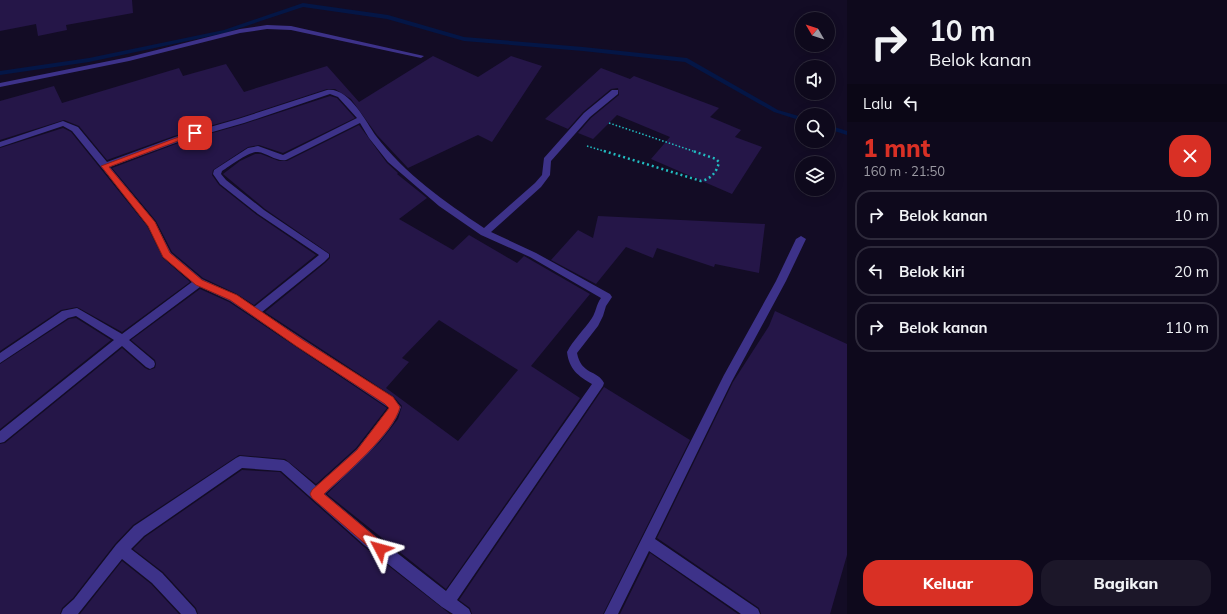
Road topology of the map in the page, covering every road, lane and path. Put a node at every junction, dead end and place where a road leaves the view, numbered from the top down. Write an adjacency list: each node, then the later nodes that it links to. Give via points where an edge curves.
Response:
1 (420, 56): 2 (street, via 291,28 267,27)
2 (0, 85)
3 (615, 92): 4 (street)
4 (587, 115): 6 (street); 6 (path, via 716,159 720,162 719,165 711,178 701,181)
5 (362, 119): 8 (street, via 341,95 330,92 178,139); 9 (street, via 391,160 442,204); 12 (street, via 283,158 258,148 248,151 218,170 216,174 228,187 324,254 321,260)
6 (566, 139): 9 (street, via 547,160 546,175 538,185)
7 (0, 145): 8 (street, via 63,124 75,129)
8 (105, 166): 11 (street, via 152,224 166,255)
9 (484, 233): 20 (street, via 607,296 593,325 572,352 573,363 582,373 599,383)
10 (801, 239): 18 (street, via 728,378)
11 (199, 282): 12 (street); 13 (street)
12 (255, 312): 17 (street, via 395,407 393,414 361,453)
13 (122, 340): 14 (street, via 81,314 70,313); 15 (street); 16 (street)
14 (0, 359)
15 (150, 364)
16 (0, 438)
17 (316, 494): 19 (street, via 284,466 240,462 139,532); 20 (street)
18 (647, 542): 24 (street); 25 (street)
19 (121, 550): 21 (street, via 79,604); 22 (street, via 157,578)
20 (447, 602): 23 (street)
21 (68, 614)
22 (190, 614)
23 (464, 614)
24 (611, 614)
25 (753, 614)

